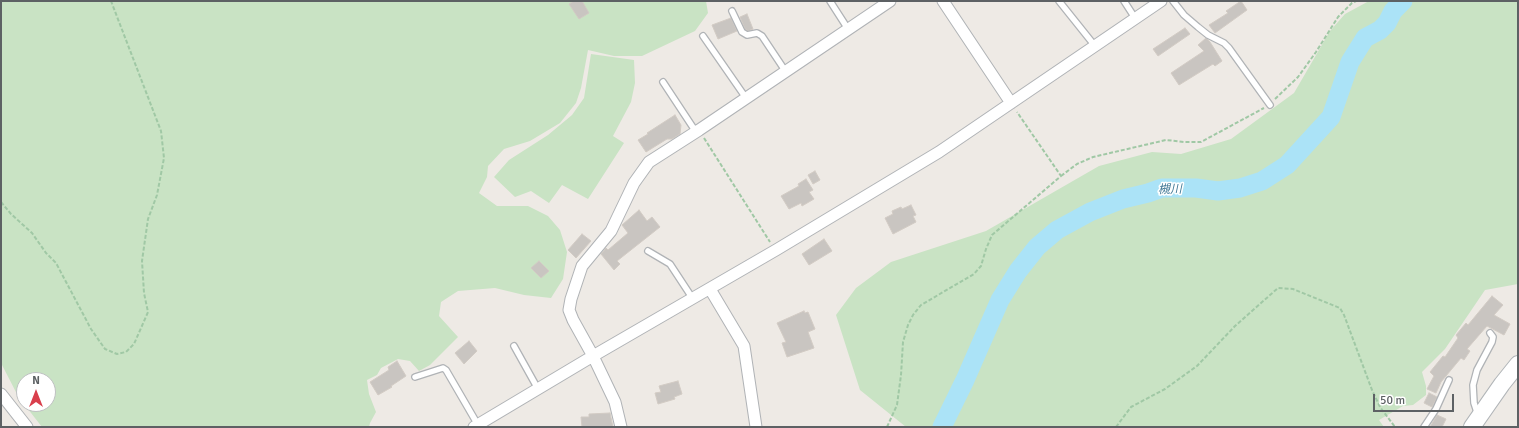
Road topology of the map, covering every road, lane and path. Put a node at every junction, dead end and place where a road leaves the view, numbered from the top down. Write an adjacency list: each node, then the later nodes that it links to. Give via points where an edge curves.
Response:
1 (111, 1): 22 (path, via 161,131 164,158 157,195 148,219 142,261 148,312 134,344 126,352 117,354 104,349 56,263 32,233)
2 (830, 1): 12 (lane)
3 (890, 1): 12 (street)
4 (942, 1): 18 (street)
5 (1060, 1): 14 (lane)
6 (1124, 1): 11 (lane)
7 (1161, 1): 11 (street)
8 (1173, 1): 19 (lane, via 1198,27 1229,48)
9 (1356, 1): 19 (path, via 1338,17 1298,77)
10 (732, 11): 15 (lane, via 742,32 762,36)
11 (1135, 18): 14 (street)
12 (848, 29): 15 (street)
13 (703, 36): 17 (lane)
14 (1095, 46): 18 (street)
15 (786, 72): 17 (street)
16 (662, 82): 20 (lane)
17 (746, 98): 20 (street)
18 (1011, 103): 21 (path); 23 (street, via 939,152)
19 (1270, 105): 21 (path, via 1201,142 1166,140 1093,157 1077,164)
20 (698, 131): 23 (path); 29 (street, via 649,162 634,183 611,231 582,266 569,310)
21 (1061, 176): 40 (path, via 992,235 981,266 974,274 921,305 913,315 903,342 897,405)
22 (1, 202)
23 (776, 250): 25 (street)
24 (648, 251): 26 (lane, via 670,264)
25 (710, 289): 26 (street); 39 (street, via 744,346)
26 (693, 299): 29 (street)
27 (1490, 333): 35 (lane, via 1492,342 1477,370 1473,385)
28 (514, 346): 33 (lane)
29 (593, 356): 33 (street); 38 (street, via 615,402)
30 (1518, 364): 35 (street)
31 (415, 377): 36 (lane, via 443,368 446,370)
32 (1449, 380): 43 (lane)
33 (538, 389): 36 (street)
34 (1, 394): 37 (street)
35 (1475, 422)
36 (476, 426)
37 (28, 427)
38 (621, 427)
39 (756, 427)
40 (887, 427)
41 (1116, 427): 42 (path, via 1131,408 1197,366 1235,326 1278,288 1293,289 1340,308 1380,408)
42 (1395, 427)
43 (1424, 427)

